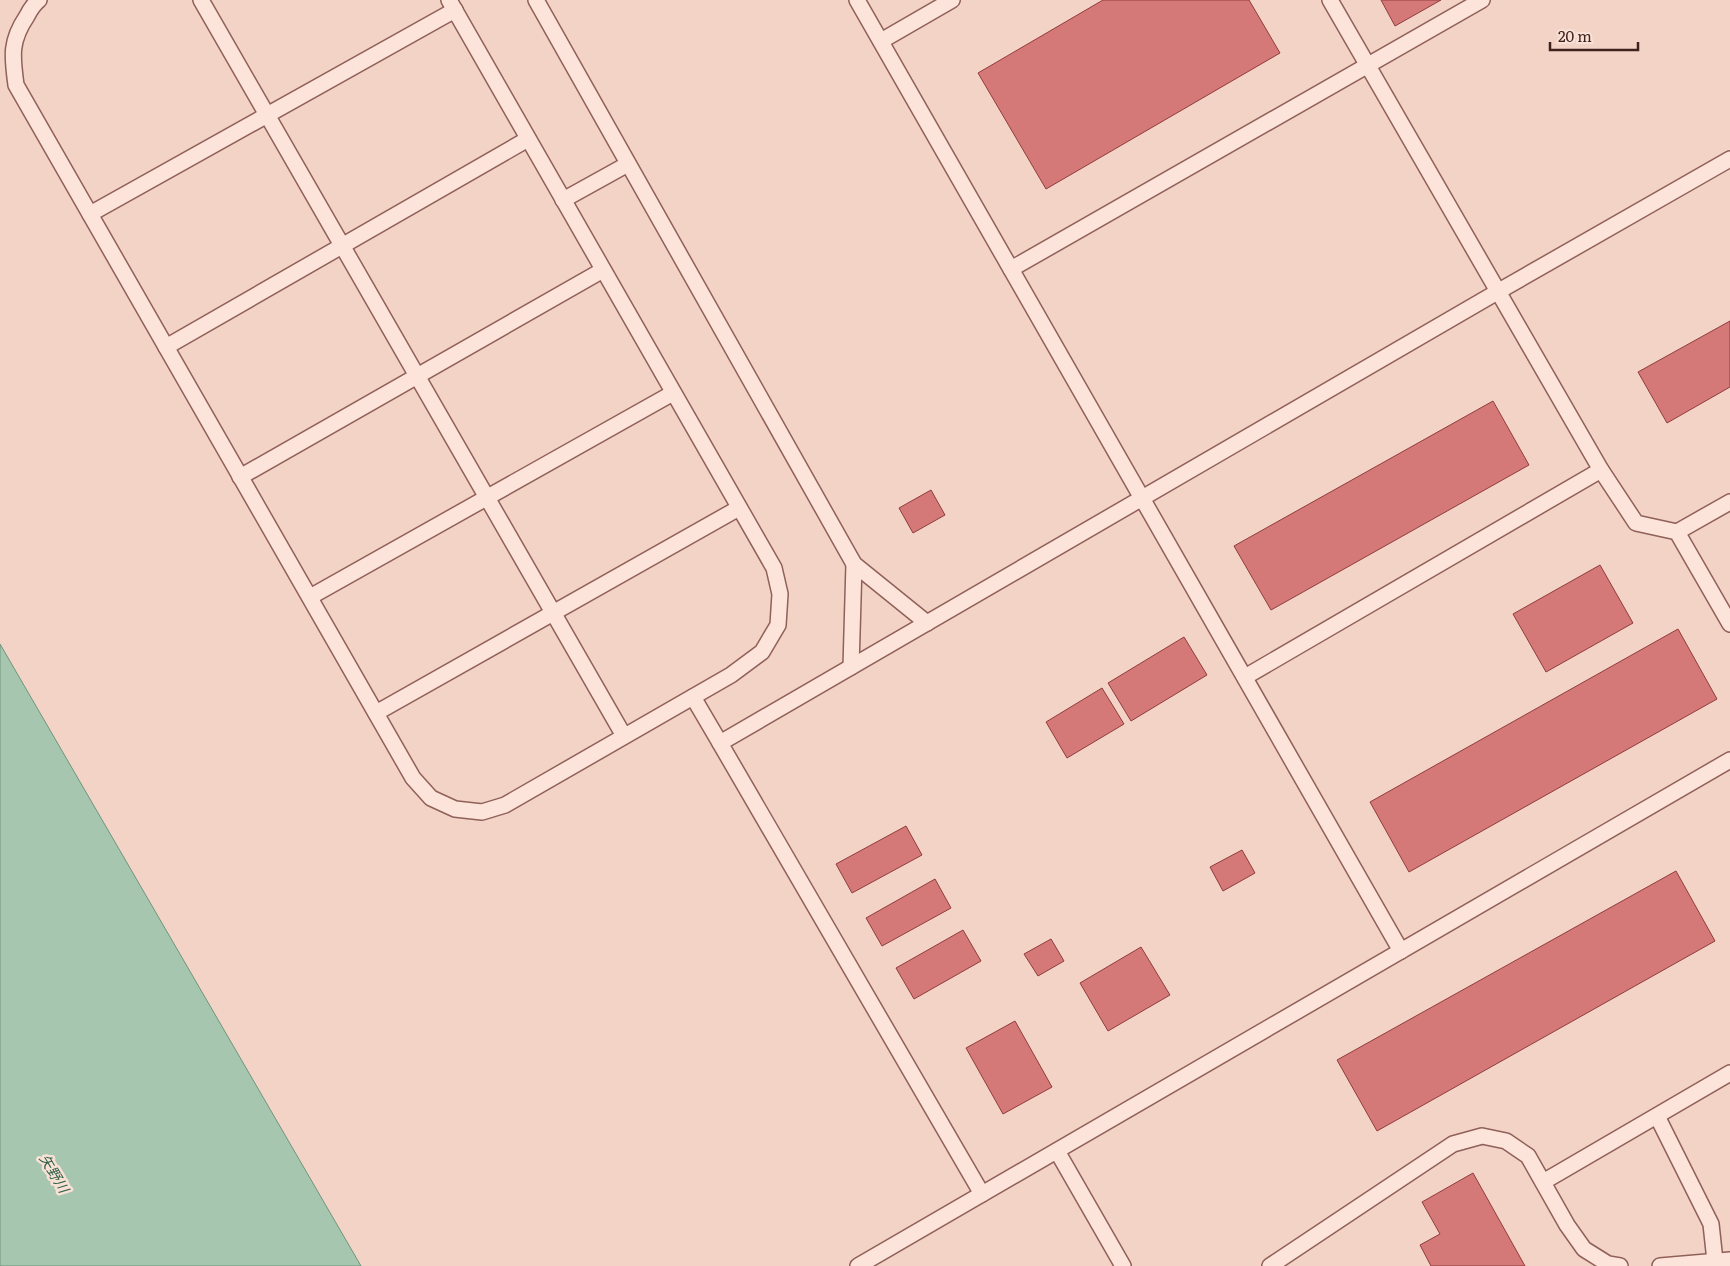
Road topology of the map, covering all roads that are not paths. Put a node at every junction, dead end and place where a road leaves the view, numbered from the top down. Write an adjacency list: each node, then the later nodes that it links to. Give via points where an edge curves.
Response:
1 (39, 0): 16 (lane, via 17,31 12,57 16,85)
2 (201, 0): 11 (lane)
3 (536, 0): 14 (lane)
4 (857, 0): 9 (lane)
5 (952, 0): 9 (lane)
6 (1330, 0): 10 (lane)
7 (1482, 0): 10 (lane)
8 (452, 5): 11 (lane); 12 (lane)
9 (881, 41): 18 (lane)
10 (1368, 65): 18 (lane); 20 (lane)
11 (267, 115): 16 (lane); 17 (lane)
12 (528, 139): 15 (lane); 17 (lane)
13 (1730, 159): 20 (lane)
14 (628, 164): 15 (lane); 31 (lane)
15 (564, 200): 19 (lane)
16 (90, 214): 21 (lane)
17 (342, 246): 21 (lane); 22 (lane)
18 (1011, 269): 27 (lane)
19 (603, 270): 22 (lane); 23 (lane)
20 (1499, 291): 24 (lane); 27 (lane)
21 (166, 346): 25 (lane)
22 (417, 376): 25 (lane); 26 (lane)
23 (673, 393): 26 (lane); 29 (lane)
24 (1602, 470): 30 (lane, via 1636,523); 37 (lane)
25 (240, 477): 32 (lane)
26 (487, 497): 32 (lane); 33 (lane)
27 (1143, 498): 34 (lane); 37 (lane)
28 (1730, 502): 30 (lane)
29 (739, 508): 33 (lane); 38 (lane, via 774,568 780,594 778,625 762,652)
30 (1677, 532): 35 (lane)
31 (854, 564): 34 (lane); 36 (lane)
32 (310, 597): 39 (lane)
33 (553, 613): 39 (lane); 40 (lane)
34 (927, 623): 36 (lane)
35 (1730, 624)
36 (851, 667): 41 (lane)
37 (1245, 677): 43 (lane)
38 (693, 697): 40 (lane); 41 (lane)
39 (376, 713): 40 (lane, via 413,778 431,798 455,810 482,812 505,805)
40 (624, 736)
41 (720, 744): 48 (lane)
42 (1730, 760): 43 (lane)
43 (1401, 951): 46 (lane)
44 (1730, 1073): 45 (lane)
45 (1657, 1116): 47 (lane); 50 (lane, via 1711,1224)
46 (1057, 1151): 48 (lane); 52 (lane)
47 (1543, 1182): 53 (lane, via 1528,1156 1506,1141 1482,1136 1453,1144); 54 (lane, via 1584,1249 1608,1264)
48 (982, 1194): 51 (lane)
49 (1730, 1260): 50 (lane)
50 (1715, 1261): 55 (lane)
51 (858, 1266)
52 (1123, 1266)
53 (1270, 1266)
54 (1620, 1266)
55 (1660, 1266)

